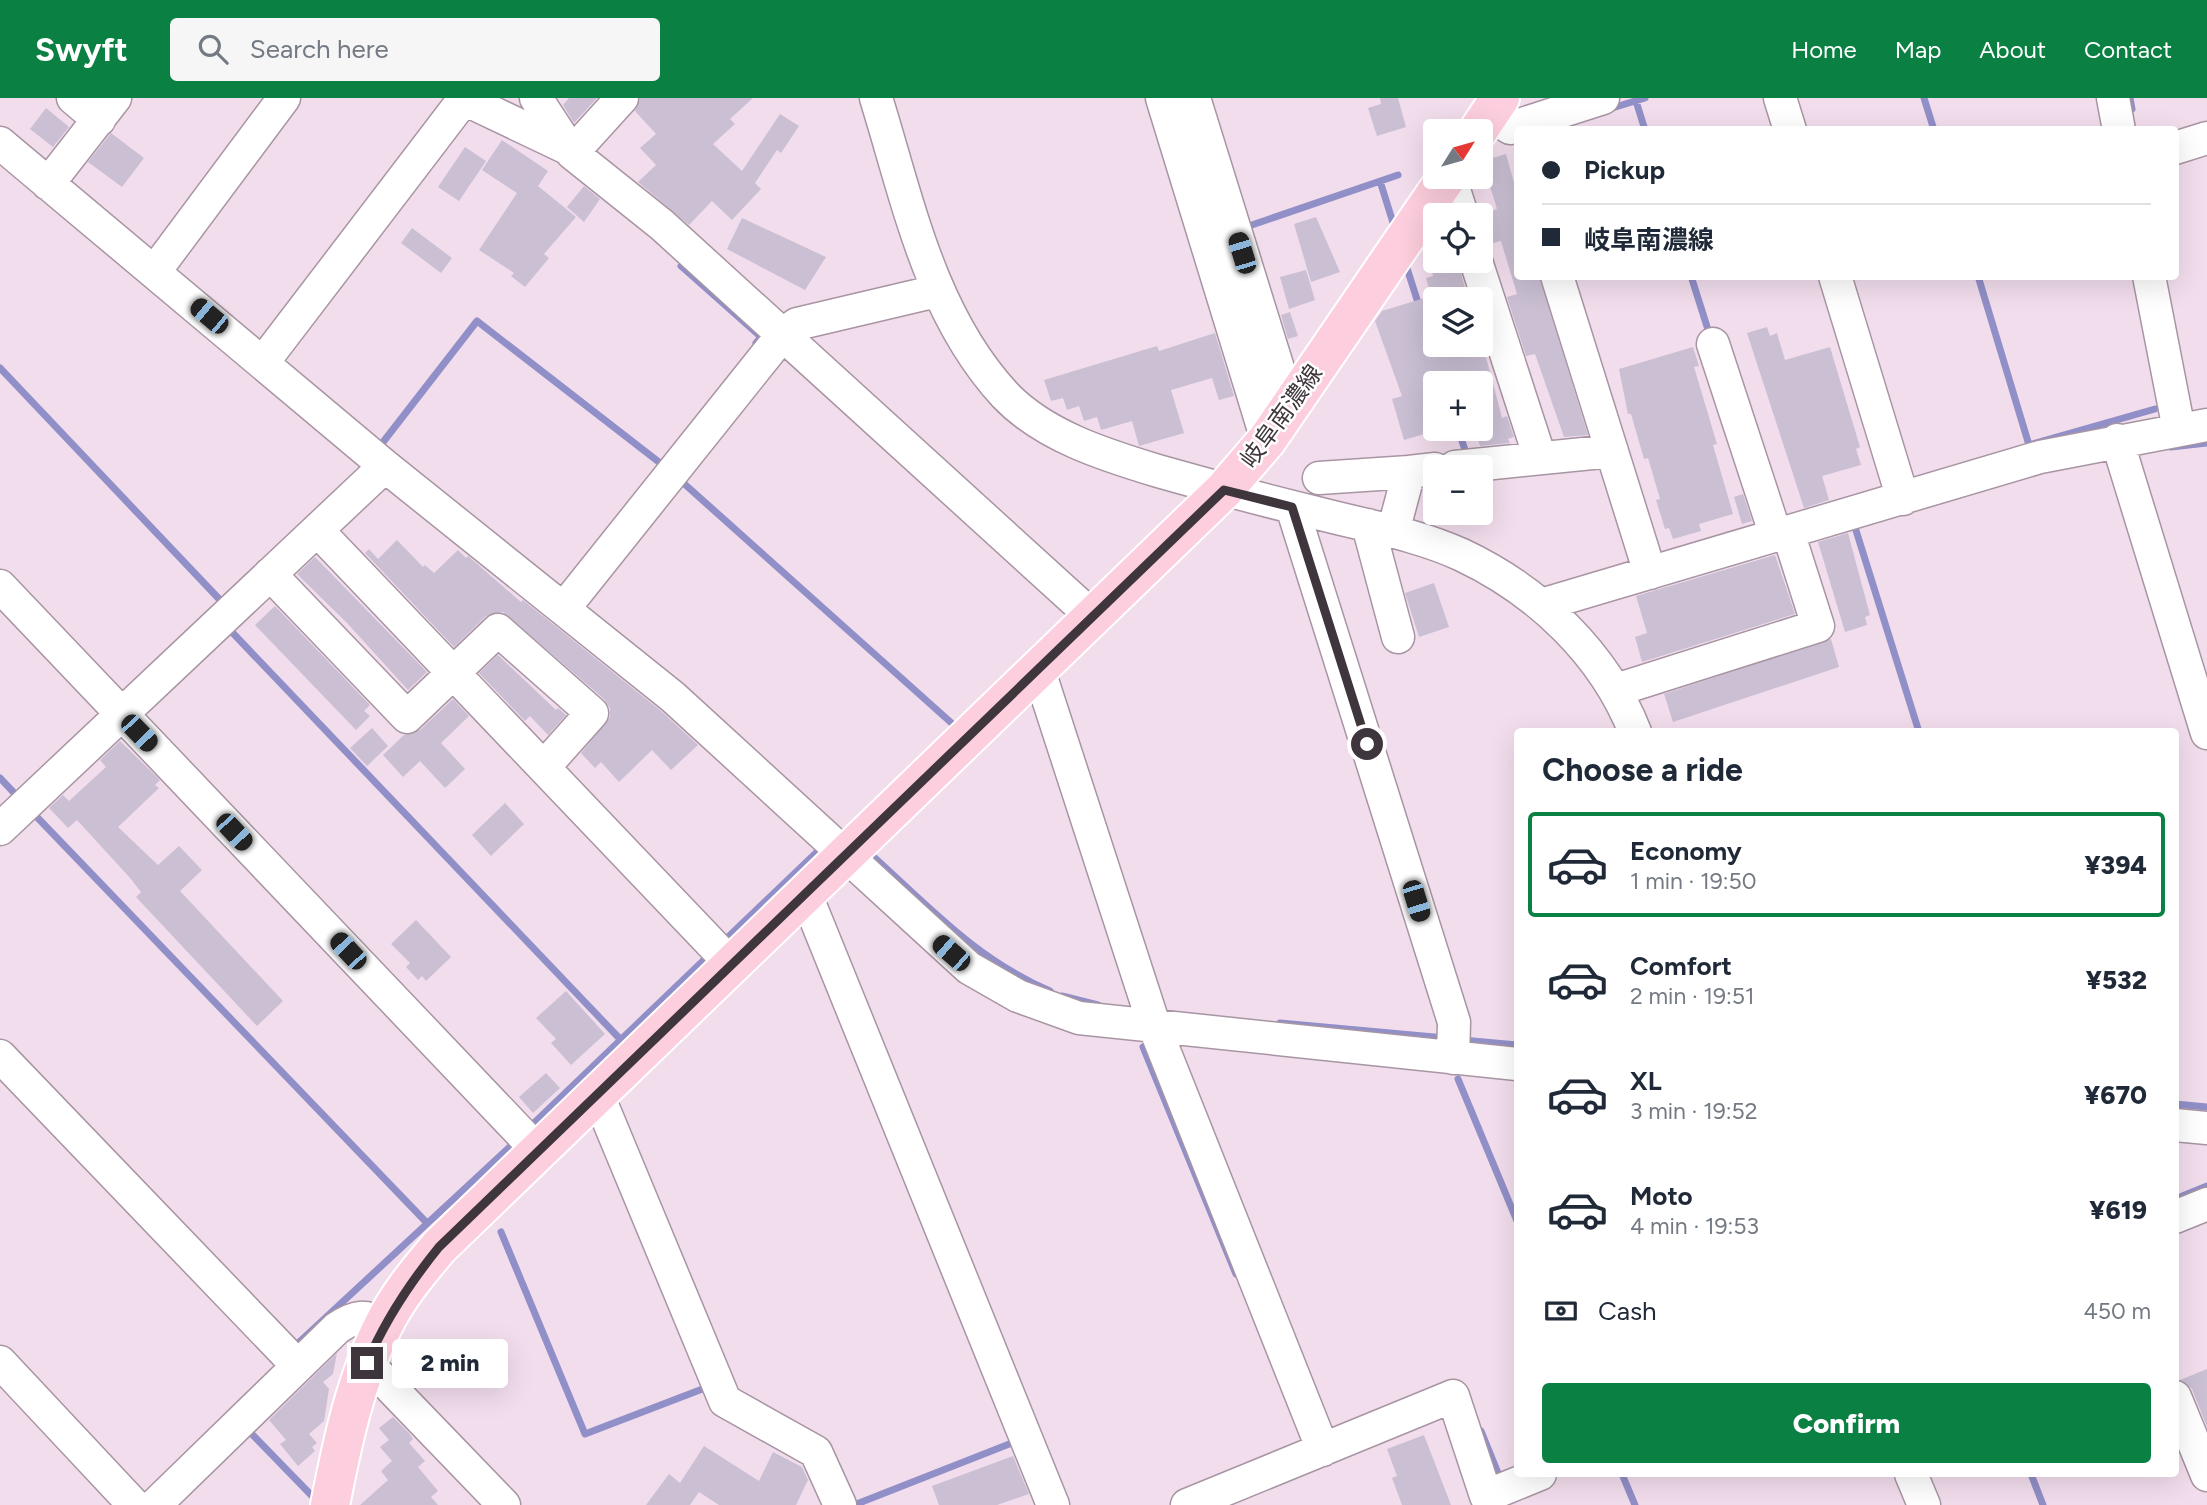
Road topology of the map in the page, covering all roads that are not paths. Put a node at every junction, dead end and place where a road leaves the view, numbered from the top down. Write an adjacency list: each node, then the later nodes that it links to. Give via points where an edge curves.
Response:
1 (73, 98): 12 (street)
2 (284, 98): 22 (street)
3 (537, 98): 19 (street)
4 (622, 98): 19 (street)
5 (876, 98): 27 (street)
6 (1162, 98): 33 (street)
7 (1194, 98): 31 (street)
8 (1603, 98): 13 (street)
9 (1780, 98): 14 (street)
10 (2113, 98): 15 (street)
11 (463, 99): 19 (street); 30 (street)
12 (107, 109): 20 (street)
13 (1498, 118)
14 (1789, 126)
15 (2118, 126)
16 (2207, 138): 18 (street)
17 (0, 143): 20 (street)
18 (2179, 147)
19 (569, 150): 28 (street, via 662,225)
20 (48, 184): 22 (street)
21 (1440, 189): 31 (main road, 岐阜南濃線)
22 (155, 271): 30 (street)
23 (1480, 273): 36 (street)
24 (1558, 280): 35 (street)
25 (1836, 280): 42 (street)
26 (2150, 280): 32 (street)
27 (937, 291): 28 (street, via 797,324); 41 (street, via 970,353 1000,388 1058,433 1115,458)
28 (782, 334): 51 (street); 52 (street)
29 (1713, 344): 46 (street)
30 (264, 361): 38 (street)
31 (1290, 407): 33 (main road, 岐阜南濃線)
32 (2193, 427): 34 (street)
33 (1267, 440): 41 (main road, 岐阜南濃線)
34 (2118, 440): 42 (street, via 2040,457); 59 (street)
35 (1612, 451): 36 (street); 47 (street)
36 (1540, 458): 37 (street)
37 (1493, 463)
38 (384, 466): 45 (street); 51 (street)
39 (1422, 471): 40 (street); 44 (street)
40 (1320, 478)
41 (1224, 490): 43 (street); 52 (main road, 岐阜南濃線)
42 (1903, 499): 46 (street)
43 (1292, 507): 44 (street); 67 (street, via 1454,1022)
44 (1381, 529): 50 (street, via 1461,554); 53 (street)
45 (317, 530): 48 (street); 55 (street)
46 (1782, 534): 47 (street); 56 (street, via 1818,626)
47 (1650, 573): 50 (street)
48 (270, 574): 55 (street, via 407,717); 57 (street)
49 (0, 586): 57 (street)
50 (1541, 605): 56 (street, via 1592,657)
51 (565, 607): 62 (street, via 673,697)
52 (1094, 618): 54 (main road, 岐阜南濃線)
53 (1398, 637)
54 (1039, 671): 62 (main road, 岐阜南濃線); 65 (street)
55 (455, 674): 60 (street); 60 (street, via 498,630 592,713)
56 (1616, 690): 58 (street)
57 (120, 713): 61 (street); 72 (street)
58 (1633, 728)
59 (2207, 733)
60 (544, 767): 64 (street)
61 (0, 829)
62 (846, 857): 63 (main road, 岐阜南濃線); 65 (street, via 969,968 1018,996 1079,1018)
63 (806, 895): 64 (main road, 岐阜南濃線); 85 (street)
64 (732, 965): 69 (main road, 岐阜南濃線)
65 (1155, 1028): 67 (street); 80 (street)
66 (0, 1056): 78 (street)
67 (1453, 1058): 68 (street)
68 (1514, 1064)
69 (597, 1093): 72 (main road, 岐阜南濃線); 90 (street, via 724,1401 816,1452)
70 (2179, 1125): 71 (street)
71 (2207, 1128)
72 (537, 1150): 75 (main road, 岐阜南濃線, via 439,1247)
73 (2207, 1204): 74 (street)
74 (2179, 1215)
75 (383, 1325): 77 (main road, 岐阜南濃線); 78 (street, via 370,1316 353,1317)
76 (0, 1362): 86 (street)
77 (367, 1363): 88 (main road, 岐阜南濃線, via 353,1402); 89 (street)
78 (298, 1366): 87 (street)
79 (2179, 1407): 81 (street)
80 (1324, 1450): 84 (street, via 1453,1396); 91 (street)
81 (2207, 1475)
82 (1534, 1477): 84 (street)
83 (1912, 1477): 92 (street)
84 (1485, 1500)
85 (1044, 1502)
86 (134, 1505)
87 (155, 1505)
88 (330, 1505)
89 (505, 1505)
90 (840, 1505)
91 (1187, 1505)
92 (1924, 1505)

